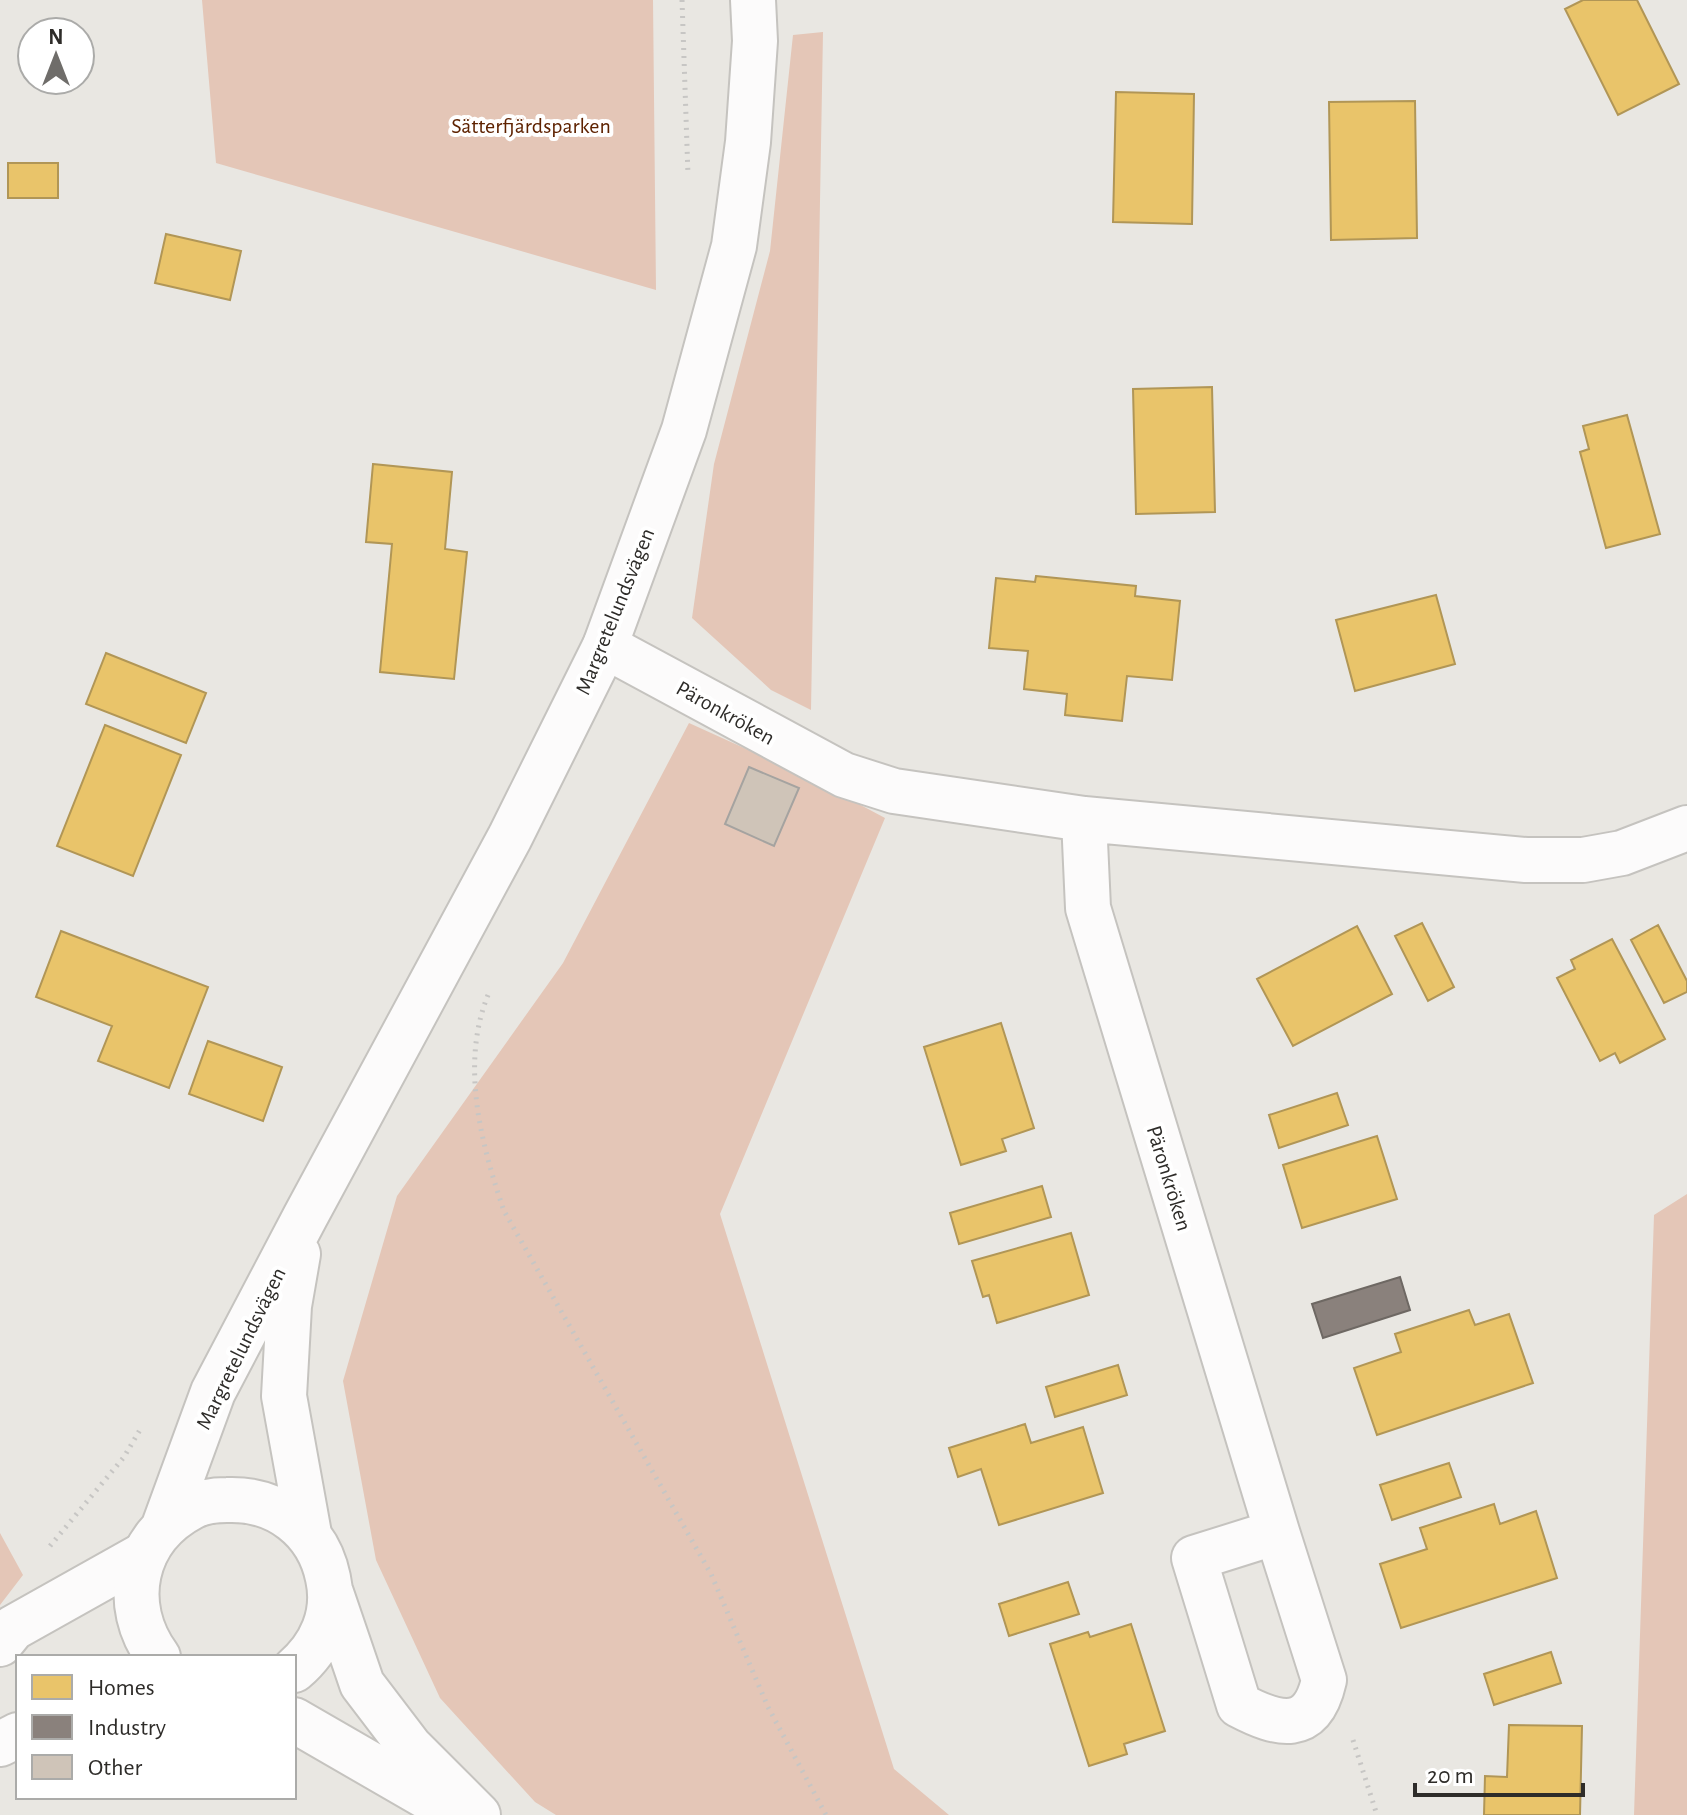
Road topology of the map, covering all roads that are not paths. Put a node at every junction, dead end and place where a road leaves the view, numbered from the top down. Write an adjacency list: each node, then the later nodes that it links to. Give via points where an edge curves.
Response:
1 (753, 0): 2 (street, Margretelundsvägen, via 748,142 734,246 684,430)
2 (605, 646): 3 (street, Päronkröken, via 844,775 894,791); 5 (street, Margretelundsvägen, via 510,837)
3 (1084, 819): 4 (street, Päronkröken, via 1526,860 1583,860 1622,853); 6 (street, Päronkröken, via 1088,908)
4 (1687, 828)
5 (305, 1217): 7 (street, Margretelundsvägen, via 289,1306 284,1396); 8 (street, Margretelundsvägen, via 213,1392)
6 (1277, 1532): 6 (street, Päronkröken, via 1194,1558 1239,1705 1292,1723 1308,1715 1324,1680)
7 (309, 1534): 8 (street, via 283,1511 247,1499 213,1500 192,1507); 9 (street, via 324,1559)
8 (154, 1540): 10 (street, via 13,1628); 11 (street, Margretelundsvägen, via 137,1573 136,1607)
9 (331, 1593): 12 (street, via 327,1626 310,1656); 15 (street, via 362,1684 410,1747)
10 (0, 1644)
11 (157, 1655)
12 (296, 1668)
13 (296, 1721): 14 (street)
14 (458, 1815)
15 (478, 1815)

